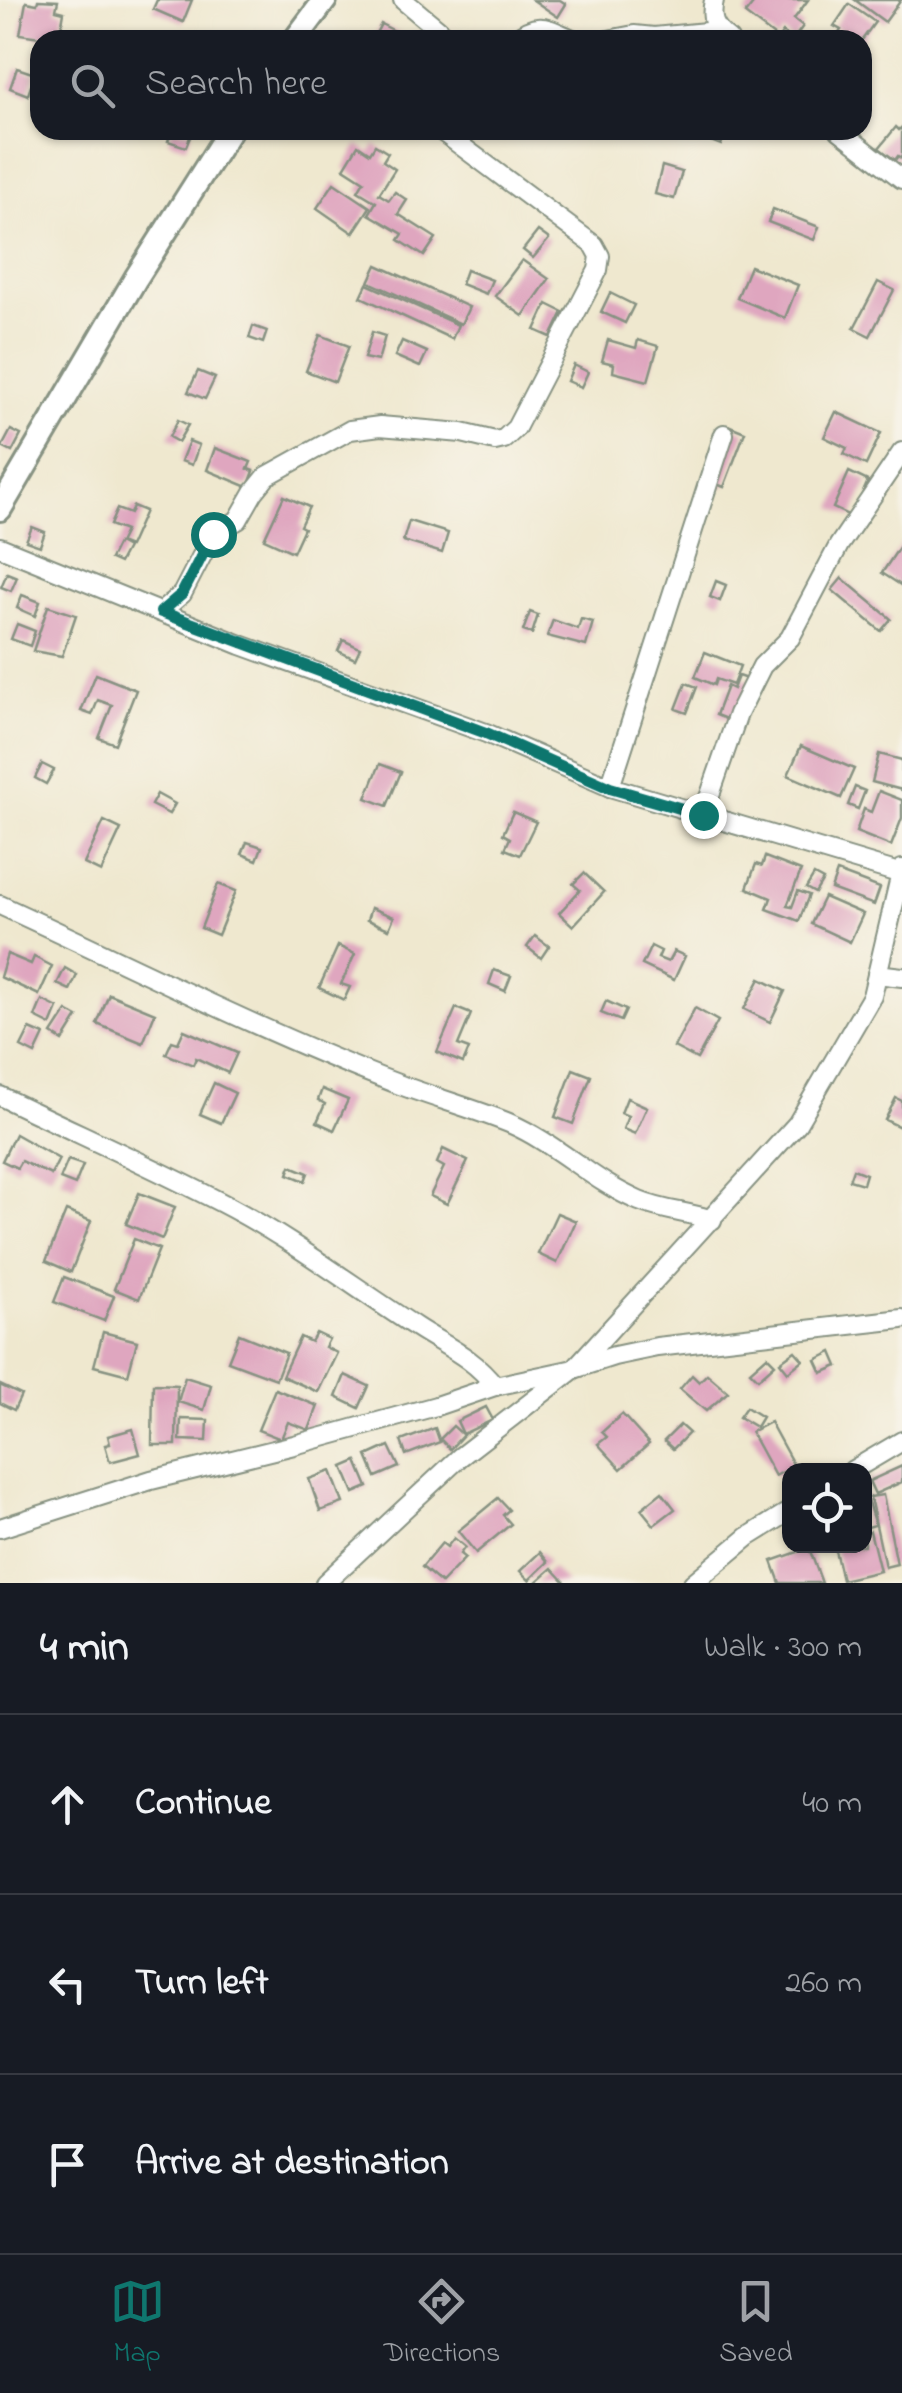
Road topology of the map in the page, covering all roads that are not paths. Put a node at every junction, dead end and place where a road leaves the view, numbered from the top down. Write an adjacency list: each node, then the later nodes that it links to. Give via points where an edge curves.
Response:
1 (325, 0): 4 (main road)
2 (403, 0): 5 (street)
3 (714, 0): 8 (street, via 710,17)
4 (305, 30)
5 (438, 30)
6 (526, 30): 7 (street)
7 (550, 30)
8 (719, 30)
9 (224, 140): 15 (main road)
10 (453, 140): 17 (street, via 600,256 516,428 495,440 380,426 350,430 267,476 238,520 213,534 182,594)
11 (852, 140): 12 (street)
12 (902, 180)
13 (724, 434): 18 (street)
14 (902, 452): 19 (street, via 839,545 790,638 762,666)
15 (0, 509)
16 (0, 547): 17 (street)
17 (161, 612): 18 (street, via 486,733)
18 (610, 788): 19 (street)
19 (703, 815): 20 (street)
20 (901, 872): 22 (street)
21 (0, 905): 25 (street, via 271,1030 532,1134 637,1200)
22 (877, 974): 23 (street); 25 (street, via 872,996 797,1124)
23 (902, 977)
24 (0, 1096): 28 (street, via 240,1214 460,1352)
25 (712, 1220): 27 (street)
26 (902, 1319): 27 (street, via 657,1347)
27 (574, 1369): 28 (street); 34 (street, via 460,1456)
28 (495, 1386): 32 (street)
29 (902, 1441): 30 (street)
30 (865, 1463)
31 (782, 1516): 33 (street)
32 (0, 1528)
33 (695, 1582)
34 (324, 1583)

